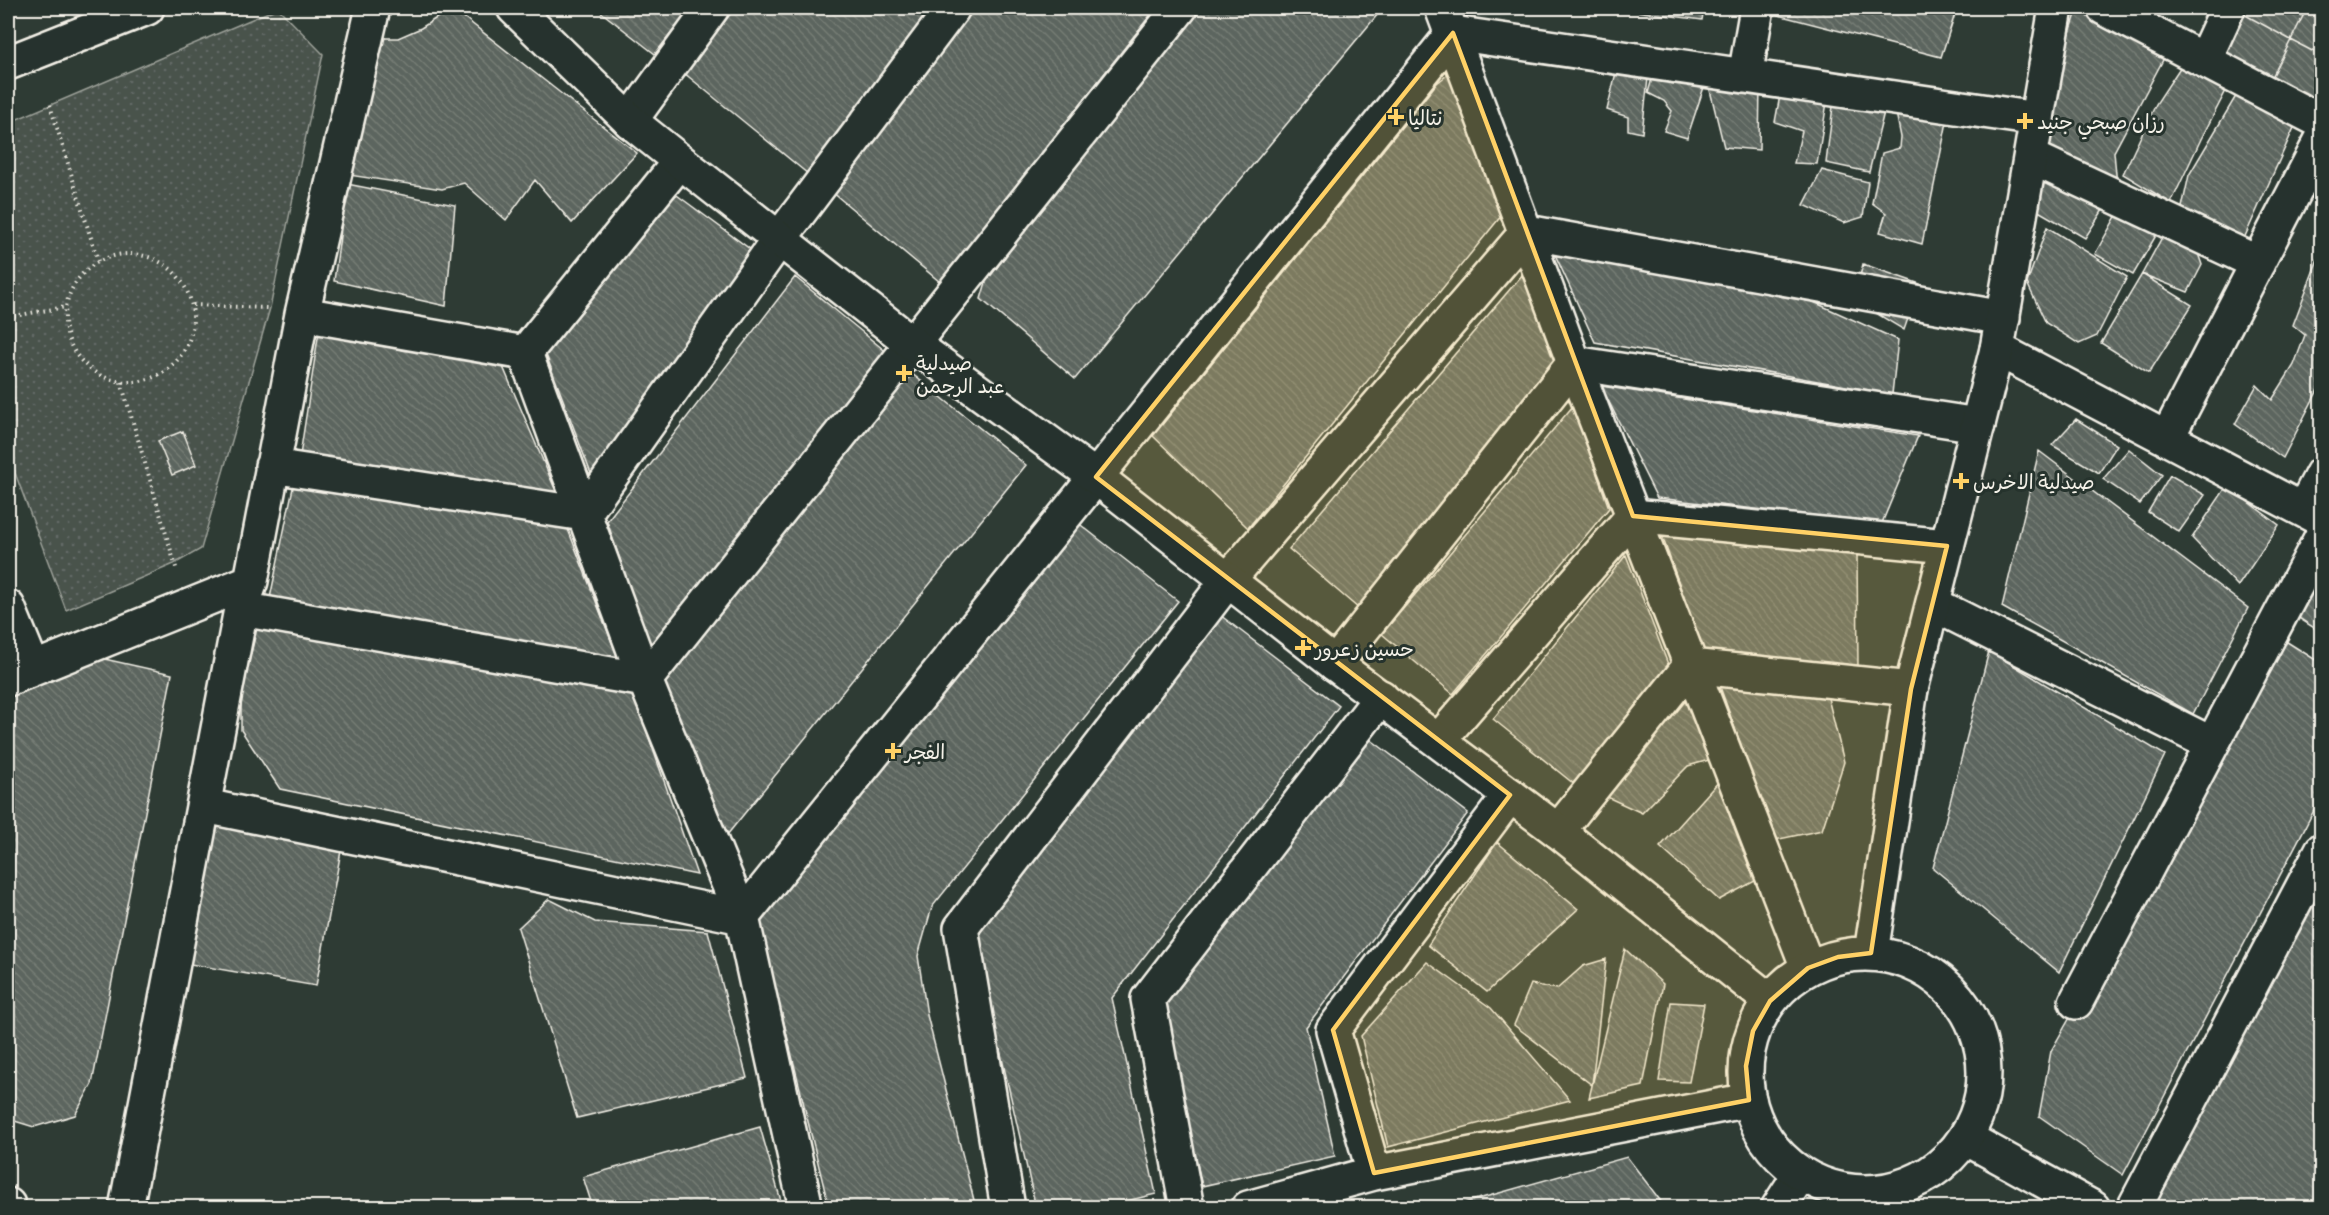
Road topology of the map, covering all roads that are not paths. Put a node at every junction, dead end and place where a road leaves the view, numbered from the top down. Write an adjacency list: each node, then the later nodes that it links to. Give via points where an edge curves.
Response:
1 (373, 8): 24 (street)
2 (514, 8): 16 (street)
3 (712, 8): 16 (street)
4 (953, 8): 22 (street)
5 (1180, 8): 26 (street)
6 (1757, 8): 14 (street)
7 (2056, 8): 15 (street)
8 (2104, 8): 12 (street)
9 (2228, 8): 12 (street)
10 (140, 9): 13 (street)
11 (1448, 20): 14 (street); 21 (street); 33 (street)
12 (2204, 60): 17 (street)
13 (8, 63)
14 (1744, 76): 15 (street)
15 (2037, 119): 19 (street)
16 (630, 121): 20 (street)
17 (2322, 122)
18 (2322, 139): 23 (street)
19 (2031, 157): 23 (street); 25 (street)
20 (681, 161): 22 (street); 27 (street)
21 (1527, 232): 25 (street); 28 (street); 38 (street)
22 (780, 238): 26 (street); 34 (street)
23 (2258, 263): 30 (street)
24 (302, 314): 27 (street); 31 (street)
25 (2000, 333): 29 (street); 30 (street)
26 (913, 344): 33 (street); 45 (street)
27 (525, 353): 34 (street)
28 (1574, 363): 29 (street); 35 (street); 42 (street)
29 (1978, 425): 37 (street)
30 (2167, 438): 36 (street)
31 (272, 466): 34 (street); 39 (street)
32 (2322, 474): 36 (street)
33 (1096, 477): 38 (street); 54 (street)
34 (584, 514): 45 (street)
35 (1633, 516): 37 (street); 43 (street); 48 (street)
36 (2315, 522): 49 (street)
37 (1947, 546): 40 (street)
38 (1228, 580): 42 (street); 67 (street, via 961,928)
39 (246, 595): 44 (street, via 194,604); 45 (street); 51 (street)
40 (1933, 604): 46 (street); 49 (street)
41 (8, 607): 44 (street)
42 (1335, 664): 47 (street)
43 (1690, 666): 46 (street); 52 (street); 56 (street)
44 (20, 674)
45 (645, 680): 54 (street)
46 (1911, 689): 55 (street)
47 (1381, 698): 48 (street); 68 (street, via 1148,999)
48 (1439, 741): 50 (street)
49 (2212, 744): 58 (street)
50 (1510, 795): 52 (street); 61 (street, via 1333,1030)
51 (205, 806): 54 (street); 65 (street)
52 (1558, 831): 57 (street)
53 (2322, 850): 72 (street)
54 (741, 917): 66 (street)
55 (1870, 953): 56 (street, via 1838,957); 60 (street, via 1906,960 1937,977 1962,1002 1975,1026 1985,1070 1981,1106)
56 (1808, 969): 57 (street, via 1787,982)
57 (1770, 1001): 59 (street, via 1753,1031 1746,1066)
58 (2076, 1002)
59 (1749, 1100): 61 (street); 62 (street, via 1776,1154)
60 (1965, 1138): 64 (street, via 1944,1164); 71 (street)
61 (1374, 1173): 63 (street)
62 (1800, 1174): 64 (street, via 1825,1186); 70 (street)
63 (1336, 1197): 69 (street)
64 (1883, 1200)
65 (126, 1208)
66 (806, 1208)
67 (1008, 1208)
68 (1187, 1208)
69 (1248, 1208)
70 (1778, 1208)
71 (2093, 1208)
72 (2134, 1208)

